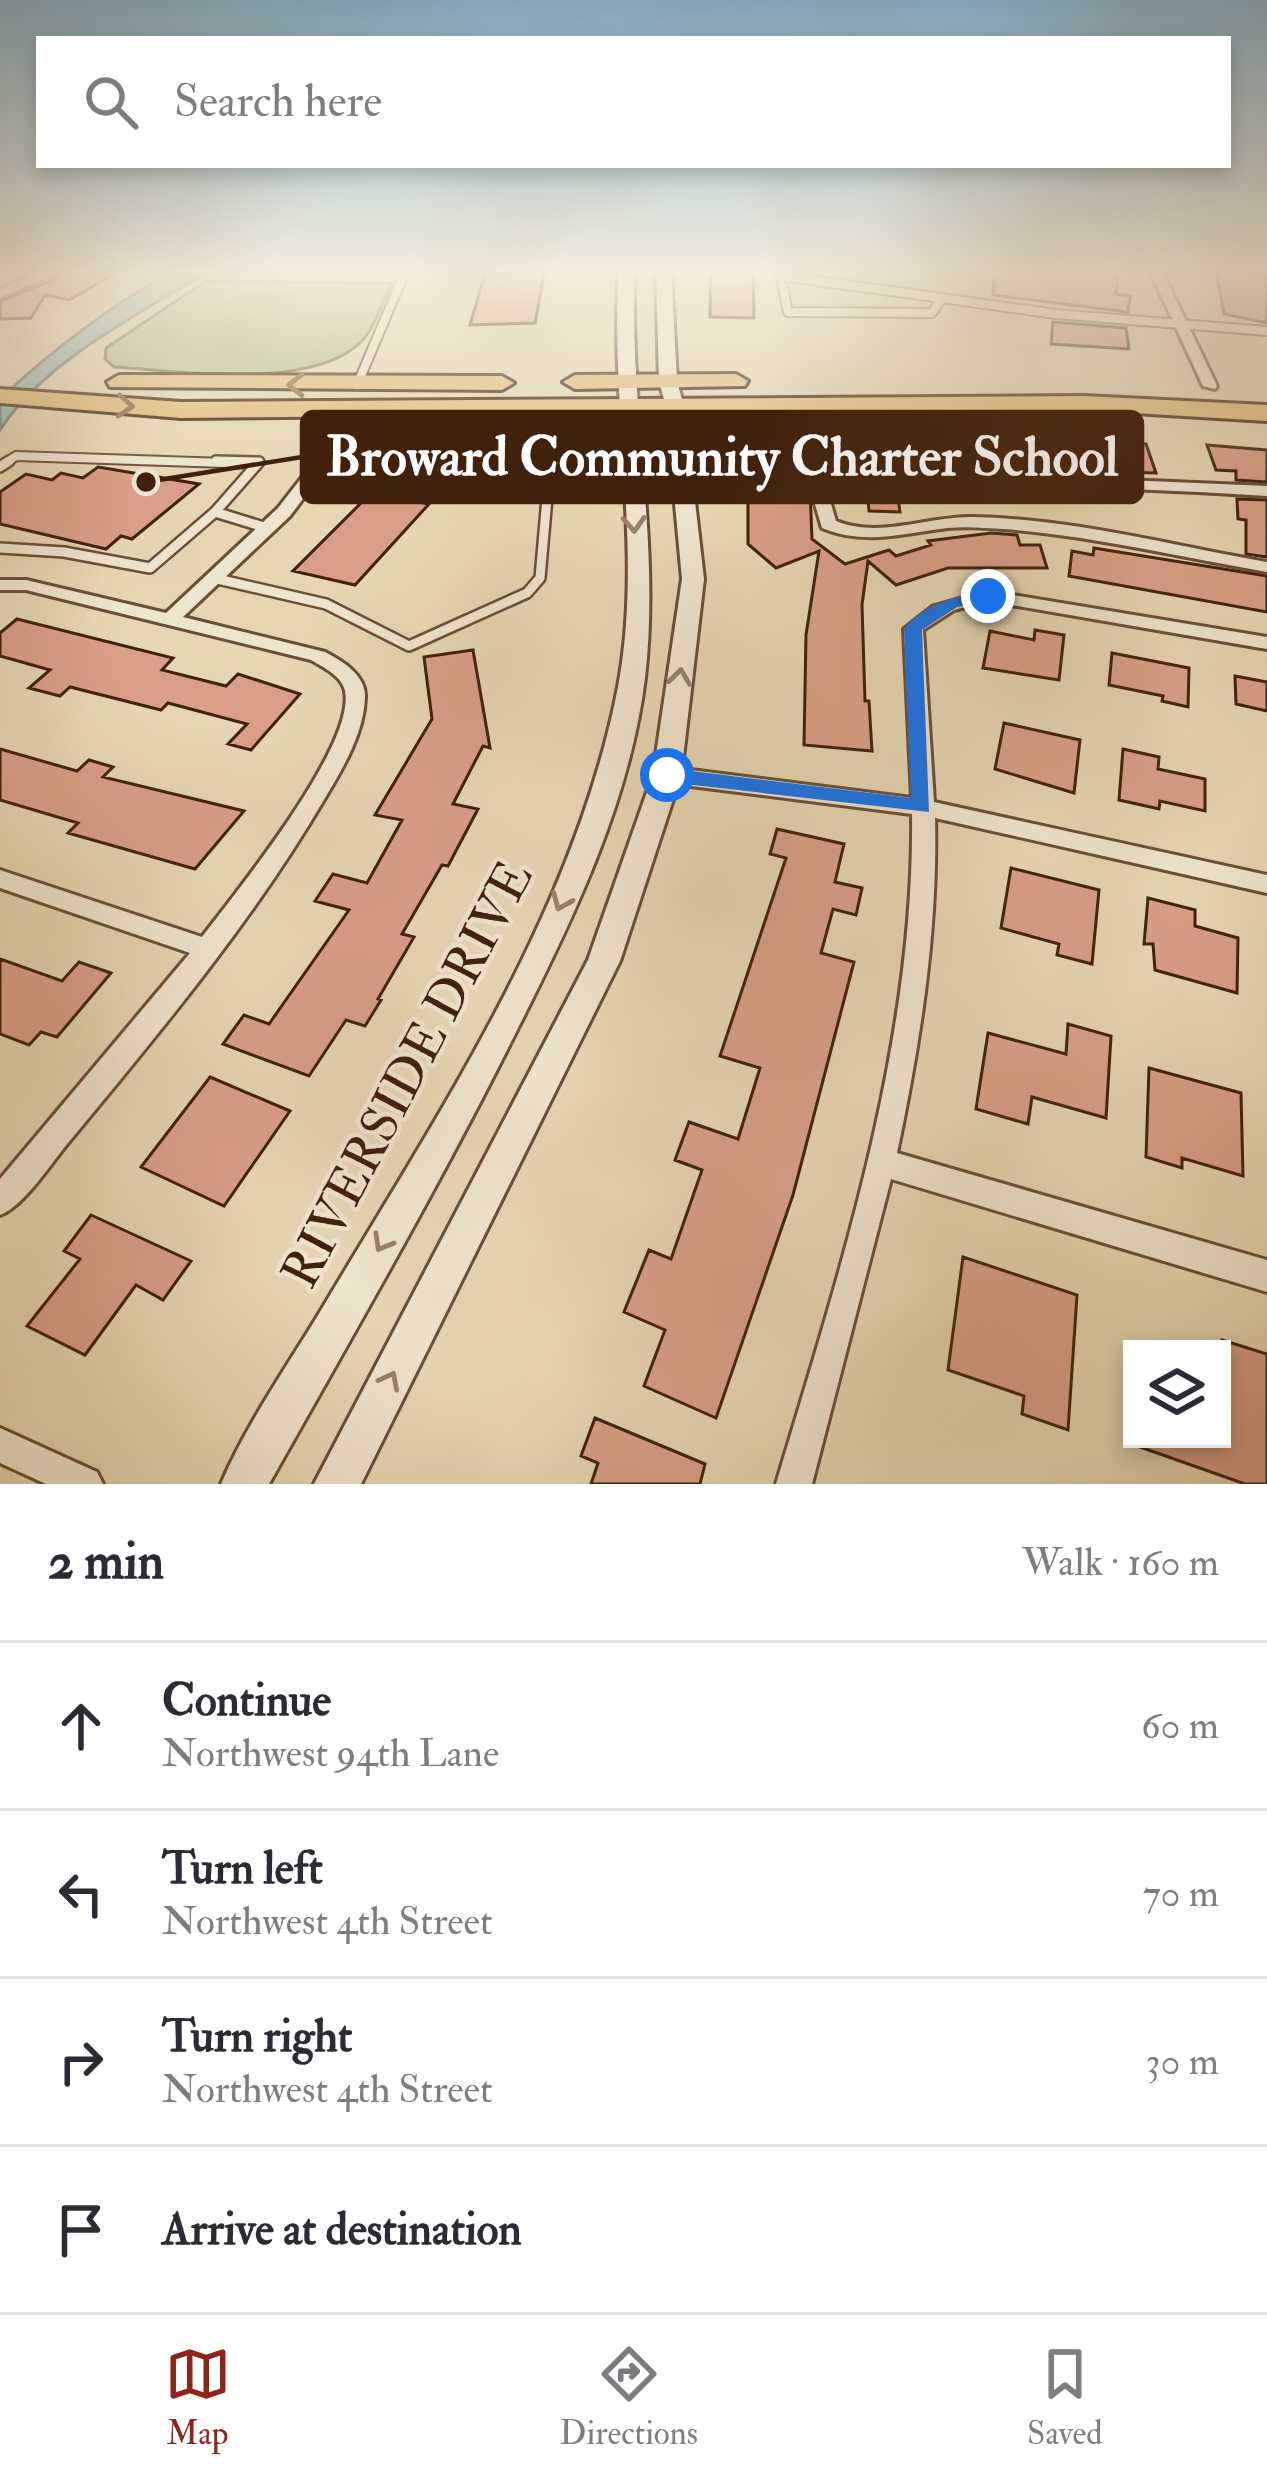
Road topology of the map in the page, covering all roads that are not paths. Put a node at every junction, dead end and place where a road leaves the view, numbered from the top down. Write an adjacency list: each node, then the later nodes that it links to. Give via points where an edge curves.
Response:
1 (377, 338): 7 (lane)
2 (626, 338): 10 (street, RIVERSIDE DRIVE)
3 (666, 338): 5 (street)
4 (1187, 338): 8 (street)
5 (668, 381): 8 (main road); 10 (main road); 12 (street)
6 (5, 382): 7 (main road, one-way to 6); 13 (main road, one-way to 13, via 35,399)
7 (357, 385): 10 (main road)
8 (1210, 386): 9 (main road); 11 (main road, via 1202,395)
9 (1267, 391)
10 (625, 394): 12 (main road); 13 (main road); 36 (street, RIVERSIDE DRIVE, one-way to 36, via 639,610 631,686 586,837 526,984)
11 (1136, 404): 12 (main road); 14 (main road)
12 (675, 407): 26 (street, one-way to 12, via 693,579)
13 (336, 410): 15 (street)
14 (1267, 413)
15 (322, 455): 19 (street); 22 (lane, via 527,456 550,464 540,578 527,593 409,646 326,604)
16 (0, 467): 18 (lane, via 16,457 259,462)
17 (1267, 491): 21 (street, via 992,479 844,481 820,494 828,524 844,533 1017,525)
18 (214, 512): 19 (lane); 20 (lane, via 150,568)
19 (268, 528): 22 (street)
20 (0, 548)
21 (1267, 567)
22 (213, 578): 24 (street)
23 (0, 585): 24 (street)
24 (171, 619): 30 (street, via 318,656 344,671 356,693 353,725 332,765)
25 (1267, 643): 27 (street, via 988,596 928,614 913,629)
26 (667, 775): 27 (street); 37 (street, one-way to 26, via 604,961)
27 (922, 807): 29 (street); 31 (street, via 910,1007)
28 (0, 879): 30 (street)
29 (1267, 884)
30 (206, 948): 32 (street)
31 (881, 1162): 33 (street); 38 (street)
32 (0, 1201)
33 (1267, 1276)
34 (0, 1444): 35 (street)
35 (85, 1484)
36 (244, 1484)
37 (337, 1484)
38 (794, 1484)

